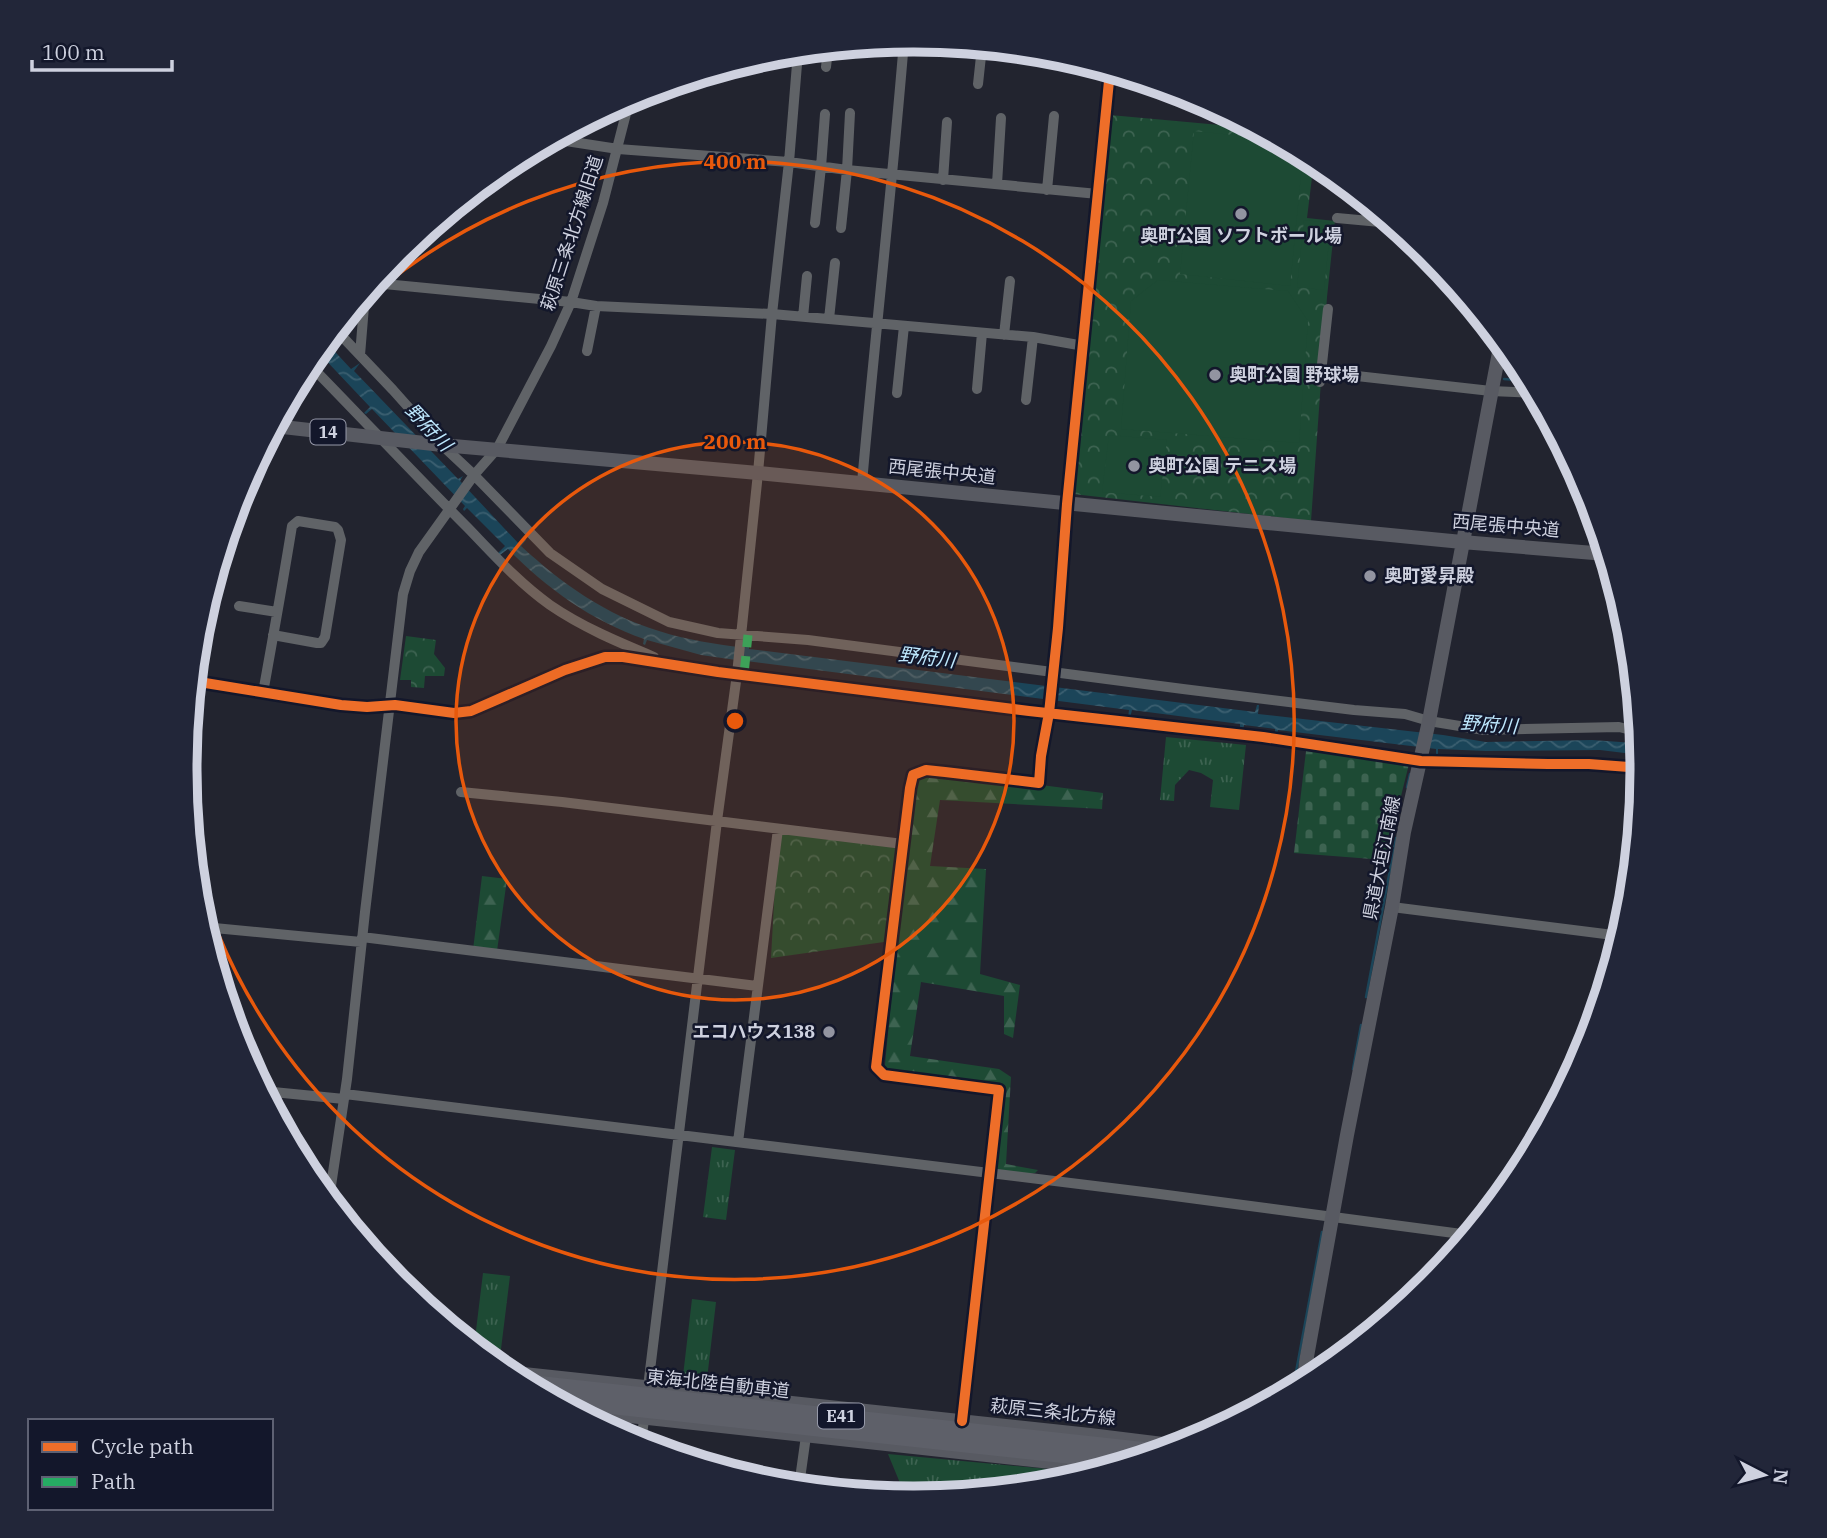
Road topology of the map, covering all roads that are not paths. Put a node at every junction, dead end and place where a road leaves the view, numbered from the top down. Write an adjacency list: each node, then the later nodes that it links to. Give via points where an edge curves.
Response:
1 (903, 52): 19 (street)
2 (981, 56): 7 (street)
3 (827, 58): 5 (street)
4 (797, 62): 16 (street)
5 (826, 67)
6 (1109, 80): 23 (street)
7 (978, 84)
8 (627, 113): 15 (street, 萩原三条北方線旧道)
9 (850, 113): 18 (street)
10 (825, 114): 17 (street)
11 (1054, 116): 22 (street)
12 (1001, 118): 21 (street)
13 (947, 122): 20 (street)
14 (568, 141): 15 (street)
15 (618, 149): 16 (street); 32 (street, 萩原三条北方線旧道)
16 (789, 162): 17 (street); 36 (street)
17 (821, 167): 18 (street); 26 (street)
18 (847, 170): 19 (street); 27 (street)
19 (893, 175): 20 (street); 39 (street)
20 (943, 180): 21 (street)
21 (996, 184): 22 (street)
22 (1047, 190): 23 (street)
23 (1098, 194): 45 (street)
24 (1337, 218): 25 (street)
25 (1376, 222)
26 (815, 223)
27 (841, 228)
28 (835, 263): 38 (street)
29 (807, 276): 37 (street)
30 (1010, 281): 42 (street)
31 (387, 284): 32 (street)
32 (571, 302): 33 (street); 58 (street, 萩原三条北方線旧道)
33 (596, 306): 36 (street); 46 (street)
34 (1328, 309): 51 (street, via 1321,377)
35 (364, 311): 47 (street)
36 (772, 314): 37 (street); 59 (street)
37 (803, 317): 38 (street)
38 (829, 319): 39 (street)
39 (876, 323): 40 (street); 61 (street)
40 (904, 326): 41 (street); 53 (street)
41 (982, 333): 42 (street); 50 (street)
42 (1004, 335): 44 (street)
43 (342, 337): 47 (street)
44 (1033, 337): 45 (street); 54 (street)
45 (1084, 346): 62 (street)
46 (587, 351)
47 (360, 355): 57 (street)
48 (1498, 356): 51 (main road, 県道大垣江南線)
49 (318, 372): 56 (street)
50 (977, 389)
51 (1491, 391): 52 (street); 64 (main road, 県道大垣江南線)
52 (1522, 392)
53 (897, 393)
54 (1026, 400)
55 (284, 427): 56 (main road, 西尾張中央道 / 14)
56 (382, 438): 57 (main road, 西尾張中央道 / 14); 63 (street)
57 (442, 445): 58 (main road, 西尾張中央道 / 14); 60 (street)
58 (497, 449): 59 (main road, 西尾張中央道 / 14); 60 (street, 萩原三条北方線旧道)
59 (758, 473): 61 (main road, 西尾張中央道 / 14); 69 (street)
60 (473, 476): 63 (street, 萩原三条北方線旧道); 69 (street, via 550,553 602,589 669,622)
61 (862, 483): 62 (main road, 西尾張中央道 / 14)
62 (1067, 504): 64 (main road, 西尾張中央道 / 14); 71 (street)
63 (451, 509): 70 (street, via 550,605 576,622); 75 (street, 萩原三条北方線旧道, via 410,571 403,594)
64 (1462, 542): 65 (main road, 西尾張中央道 / 14); 77 (main road, 県道大垣江南線)
65 (1596, 553)
66 (239, 606): 67 (street)
67 (277, 612): 68 (street); 68 (street, via 294,523 335,527 341,540 325,638 317,643)
68 (274, 635): 74 (street)
69 (741, 635): 71 (street); 72 (street)
70 (673, 665): 72 (street); 75 (street, via 605,657 471,711)
71 (1054, 672): 76 (street); 77 (street, via 1405,714)
72 (737, 674): 76 (street); 82 (street)
73 (202, 683): 74 (street)
74 (264, 693): 75 (street, via 341,705)
75 (391, 706): 88 (street, 萩原三条北方線旧道)
76 (1049, 713): 79 (street, via 1264,737); 84 (street, via 1039,783 926,770 913,775)
77 (1429, 721): 78 (street, via 1484,730); 79 (main road, 県道大垣江南線)
78 (1628, 729)
79 (1421, 761): 80 (street); 85 (main road, 県道大垣江南線)
80 (1630, 767)
81 (461, 792): 82 (street)
82 (717, 821): 83 (street); 89 (street)
83 (778, 829): 84 (street); 90 (street)
84 (903, 844): 95 (street, via 876,1067 884,1075 999,1090)
85 (1392, 907): 87 (street); 97 (main road, 県道大垣江南線)
86 (215, 928): 88 (street)
87 (1610, 935)
88 (362, 940): 89 (street); 92 (street, 萩原三条北方線旧道)
89 (698, 978): 90 (street); 93 (street)
90 (757, 986): 94 (street)
91 (274, 1092): 92 (street)
92 (344, 1096): 93 (street); 96 (street, 萩原三条北方線旧道)
93 (678, 1135): 94 (street); 104 (street)
94 (738, 1142): 95 (street)
95 (989, 1173): 97 (street); 108 (street)
96 (330, 1184)
97 (1333, 1217): 98 (street); 99 (main road, 県道大垣江南線)
98 (1458, 1234)
99 (1306, 1362): 100 (street); 101 (main road, 県道大垣江南線)
100 (1315, 1363)
101 (1305, 1369)
102 (530, 1375): 104 (main road, 萩原三条北方線)
103 (547, 1385): 112 (highway, 東海北陸自動車道 / E41)
104 (648, 1387): 107 (street); 108 (main road, 萩原三条北方線)
105 (579, 1402): 113 (highway, 東海北陸自動車道 / E41)
106 (599, 1413): 107 (main road)
107 (644, 1418): 109 (street); 110 (main road)
108 (962, 1421): 111 (main road, 萩原三条北方線)
109 (642, 1432)
110 (806, 1436): 114 (main road); 115 (street)
111 (1155, 1443)
112 (1137, 1449)
113 (1104, 1459)
114 (1081, 1465)
115 (800, 1476)

